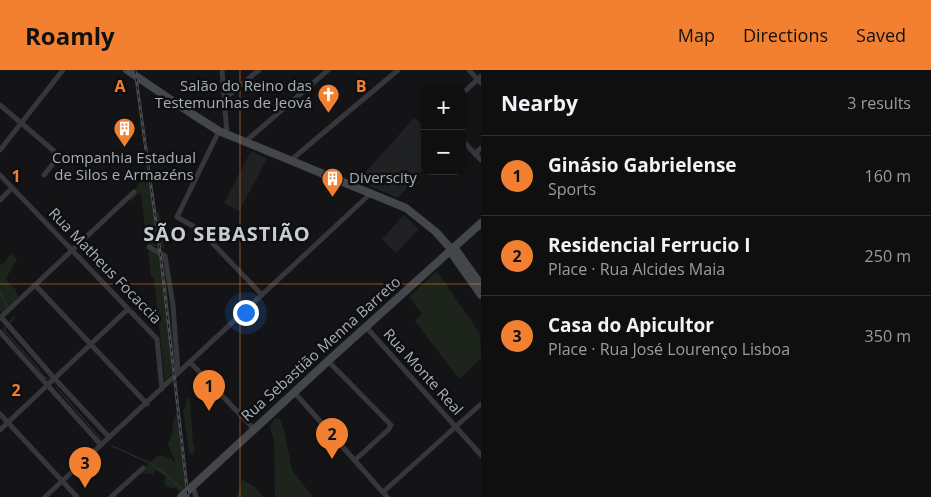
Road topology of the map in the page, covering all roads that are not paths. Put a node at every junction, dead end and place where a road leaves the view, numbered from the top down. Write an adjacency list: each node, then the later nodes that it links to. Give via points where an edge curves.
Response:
1 (63, 70): 12 (street)
2 (127, 70): 13 (main road)
3 (222, 70): 10 (street)
4 (259, 70): 10 (street)
5 (328, 70): 14 (street)
6 (398, 70): 19 (street)
7 (469, 70): 8 (street)
8 (480, 80): 9 (street)
9 (466, 91)
10 (225, 98): 13 (street)
11 (0, 105): 12 (street)
12 (22, 124): 17 (street); 22 (street, via 54,151 56,160)
13 (223, 132): 14 (main road); 33 (street, via 177,217 200,230)
14 (246, 141): 19 (main road)
15 (466, 145): 18 (street)
16 (481, 148): 18 (street)
17 (0, 150)
18 (474, 154): 20 (street)
19 (291, 160): 25 (main road)
20 (481, 160)
21 (0, 175): 23 (street, Rua Matheus Focaccia)
22 (44, 175)
23 (12, 188): 26 (street); 30 (street, Rua Matheus Focaccia)
24 (134, 192): 30 (street)
25 (370, 194): 29 (main road, via 414,214); 33 (street)
26 (0, 200)
27 (481, 223): 29 (main road, Rua Sebastião Menna Barreto)
28 (149, 247): 42 (street, via 165,256 173,305)
29 (452, 249): 32 (main road); 34 (main road); 37 (main road, Rua Sebastião Menna Barreto)
30 (73, 251): 31 (street); 35 (street, Rua Matheus Focaccia)
31 (35, 285): 36 (street); 39 (street)
32 (481, 285)
33 (262, 295): 41 (street)
34 (481, 295)
35 (128, 309): 39 (street); 45 (street, Rua Matheus Focaccia, via 156,339)
36 (1, 318): 43 (street)
37 (366, 327): 40 (main road, Rua Sebastião Menna Barreto); 52 (street, Rua Monte Real)
38 (0, 332): 44 (street)
39 (91, 345): 43 (street); 47 (street)
40 (328, 361): 46 (main road, Rua Sebastião Menna Barreto); 57 (street, via 391,426)
41 (190, 362): 42 (street); 51 (street)
42 (178, 373): 45 (street)
43 (54, 378): 44 (street); 54 (street)
44 (46, 386): 50 (street); 55 (street)
45 (162, 389): 47 (street)
46 (294, 392): 51 (main road, Rua Sebastião Menna Barreto); 57 (street)
47 (146, 404): 54 (street)
48 (481, 404): 52 (street)
49 (0, 414): 50 (street)
50 (8, 423): 53 (street); 59 (street)
51 (254, 428): 60 (main road, Rua Sebastião Menna Barreto)
52 (456, 428): 56 (street, Rua Monte Real); 61 (street)
53 (0, 430)
54 (109, 437): 55 (street)
55 (101, 445): 59 (street)
56 (481, 455)
57 (355, 460): 61 (street)
58 (142, 468): 64 (street)
59 (62, 482): 62 (street); 63 (street)
60 (193, 487): 65 (main road, Rua Sebastião Menna Barreto); 66 (street)
61 (383, 492): 67 (street)
62 (45, 497)
63 (77, 497)
64 (111, 497)
65 (181, 497)
66 (196, 497)
67 (387, 497)

